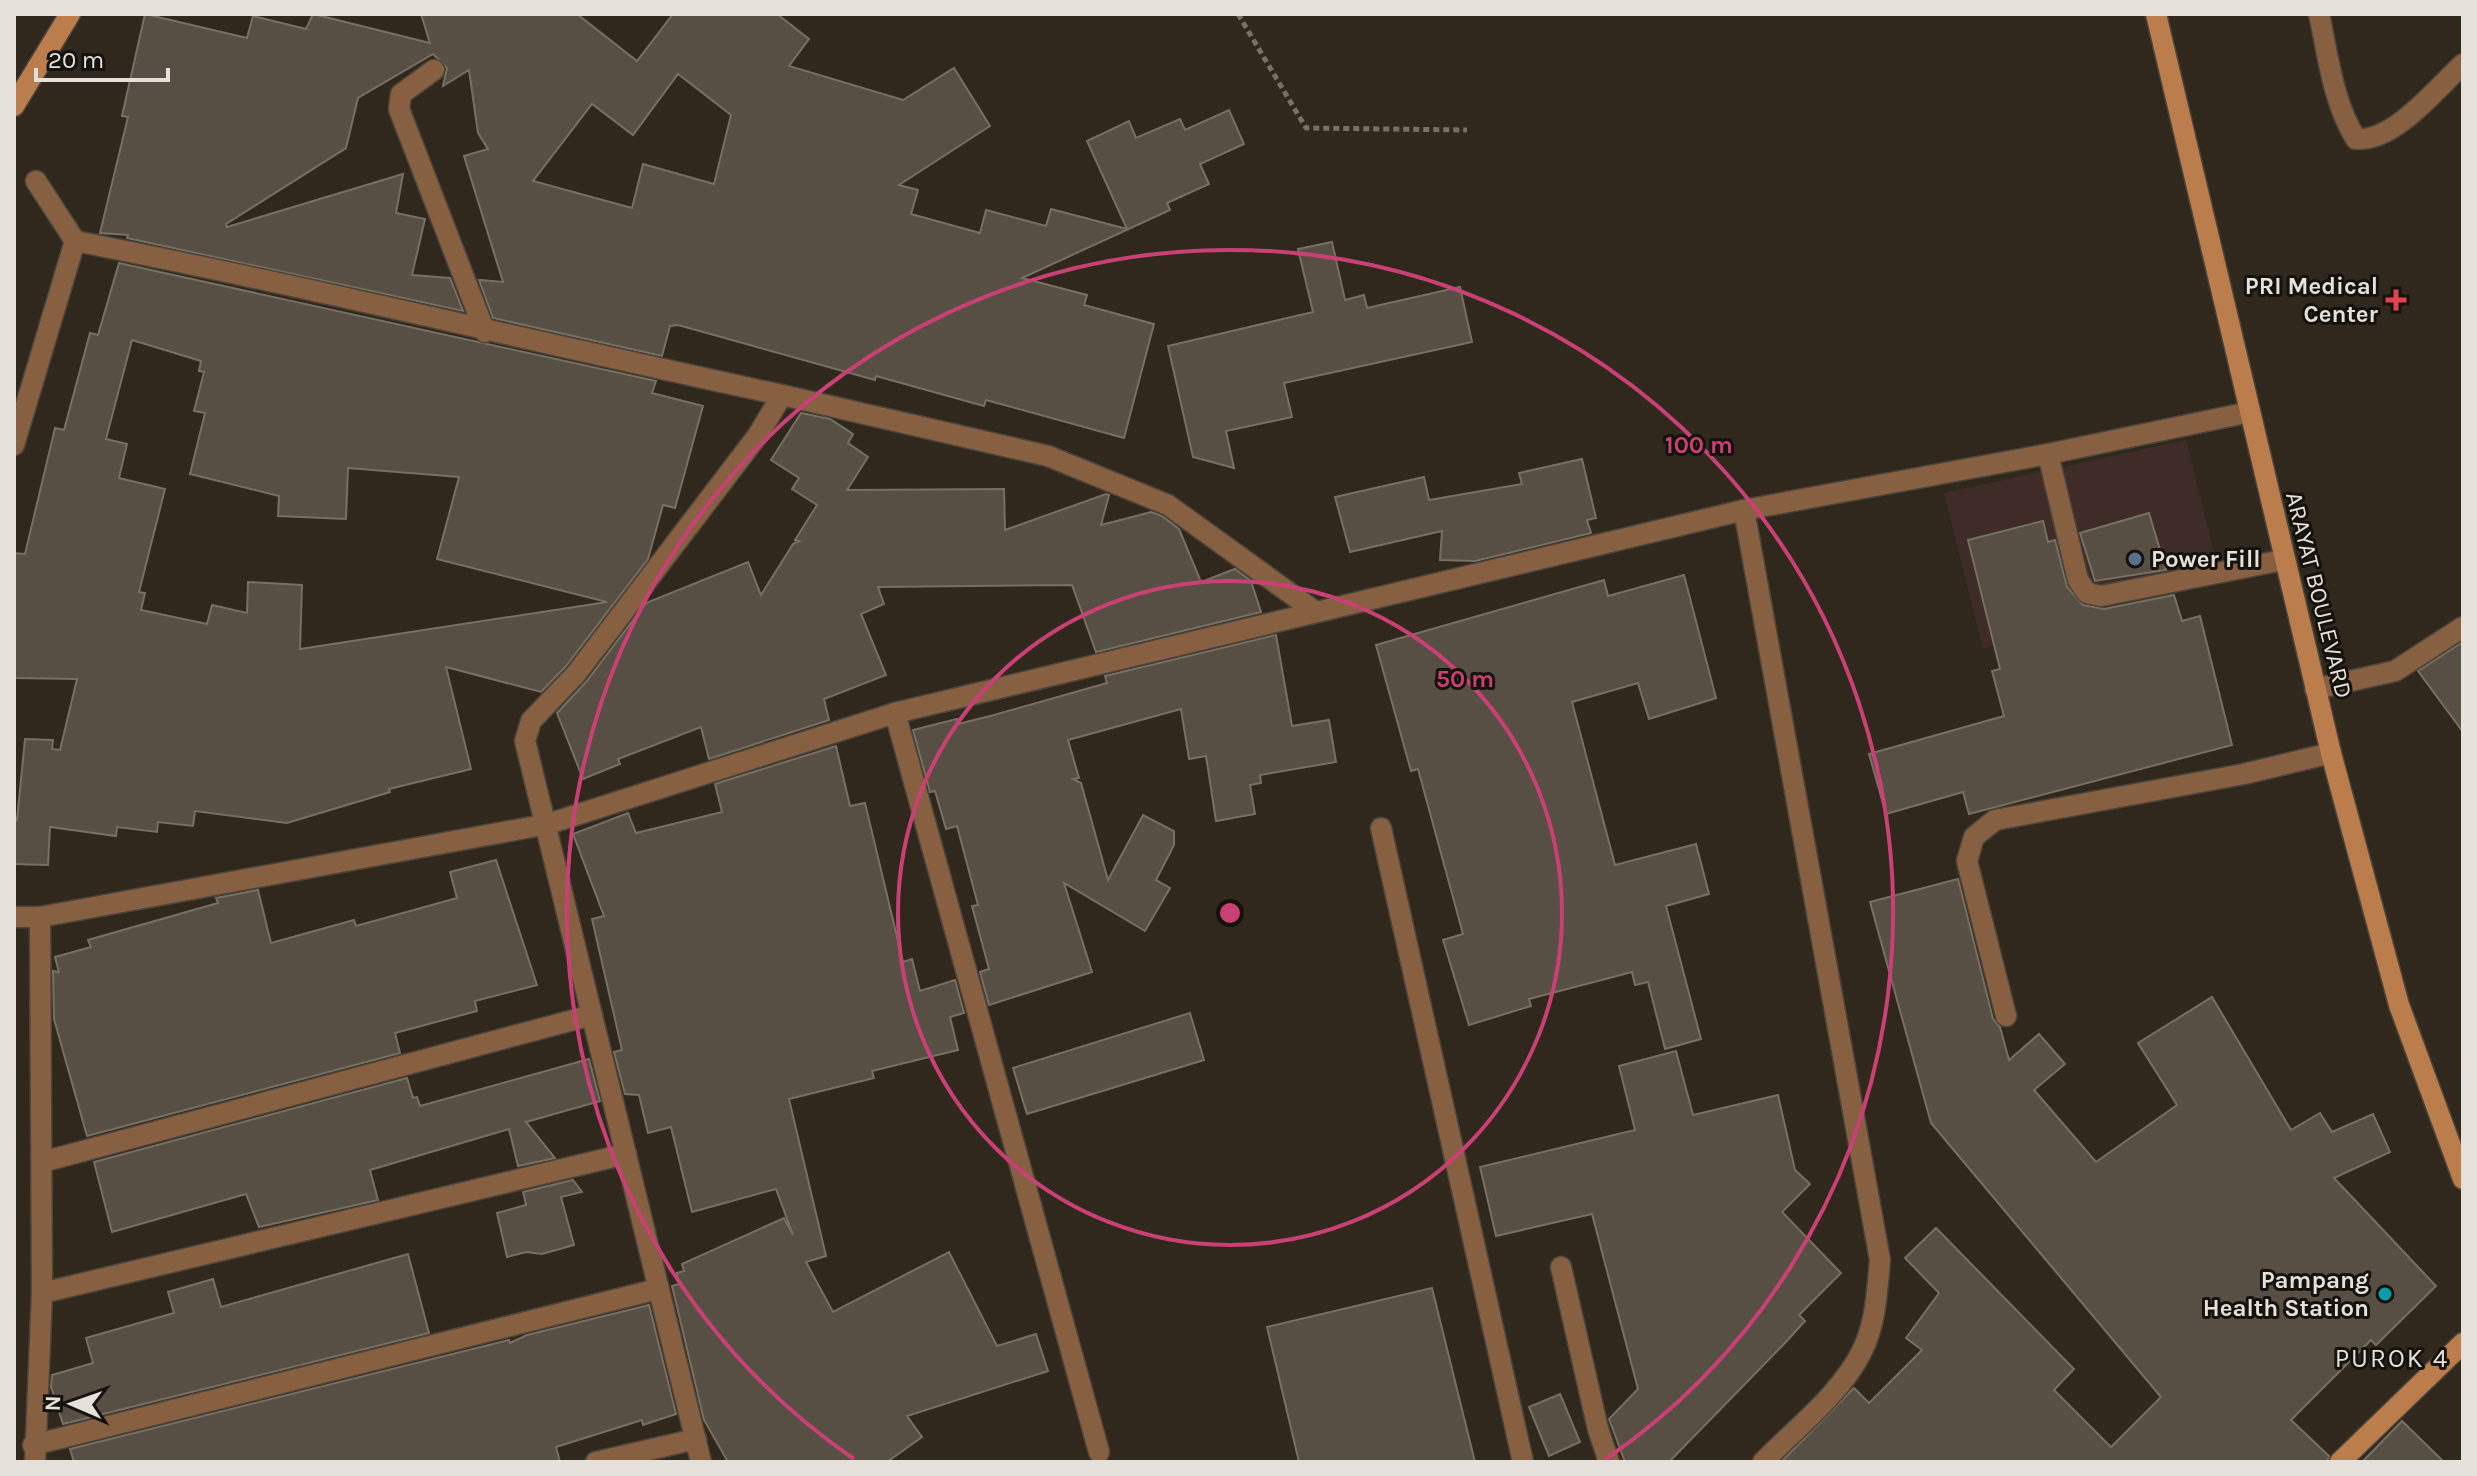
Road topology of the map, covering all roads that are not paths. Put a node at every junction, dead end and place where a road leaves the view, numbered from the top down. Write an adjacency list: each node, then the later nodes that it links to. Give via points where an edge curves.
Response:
1 (70, 14): 6 (main road)
2 (2156, 14): 11 (main road, ARAYAT BOULEVARD)
3 (2319, 14): 4 (street, via 2335,86 2356,139 2387,134)
4 (2463, 64)
5 (434, 70): 9 (street, via 401,94 399,109)
6 (14, 106)
7 (36, 181): 8 (street)
8 (75, 241): 9 (street, via 263,278); 12 (street)
9 (485, 332): 10 (street)
10 (782, 395): 16 (street, via 1048,456 1168,505); 21 (street, via 758,435 576,674 531,721 525,741)
11 (2250, 412): 13 (street); 15 (main road, ARAYAT BOULEVARD)
12 (14, 445)
13 (2048, 454): 14 (street); 15 (street, via 2078,580 2087,593 2101,596)
14 (1744, 510): 16 (street); 41 (street, via 1880,1260 1875,1315 1862,1353)
15 (2283, 560): 18 (main road, ARAYAT BOULEVARD)
16 (1316, 612): 19 (street)
17 (2463, 627): 18 (street, via 2395,671)
18 (2315, 689): 20 (main road, ARAYAT BOULEVARD)
19 (895, 713): 21 (street); 35 (street)
20 (2331, 753): 26 (street, via 1995,820 1974,837 1967,861); 29 (main road, ARAYAT BOULEVARD, via 2399,1005)
21 (548, 824): 24 (street); 25 (street)
22 (1381, 828): 39 (street)
23 (14, 917): 24 (street)
24 (40, 917): 28 (street)
25 (592, 1015): 27 (street); 28 (street)
26 (2006, 1016)
27 (626, 1154): 31 (street); 32 (street)
28 (42, 1162): 32 (street)
29 (2463, 1179)
30 (1561, 1267): 40 (street)
31 (658, 1289): 34 (street); 36 (street)
32 (42, 1293): 36 (street)
33 (2463, 1343): 42 (main road)
34 (696, 1439): 37 (street); 38 (street)
35 (1099, 1452)
36 (34, 1453)
37 (596, 1462)
38 (701, 1462)
39 (1523, 1462)
40 (1609, 1462)
41 (1763, 1462)
42 (2340, 1462)

